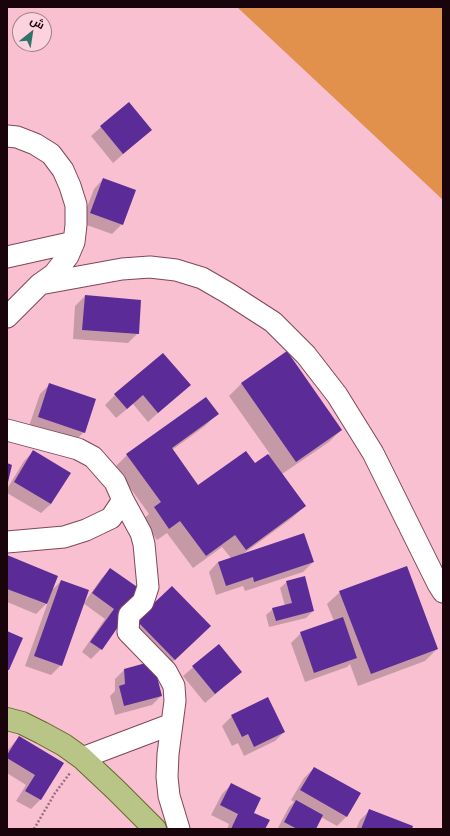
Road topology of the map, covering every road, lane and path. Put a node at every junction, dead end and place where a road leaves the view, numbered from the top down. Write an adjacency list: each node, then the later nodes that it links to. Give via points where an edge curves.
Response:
1 (7, 136): 2 (street, via 35,144 51,154 63,170 76,205)
2 (74, 242): 3 (street); 4 (street, via 68,256 54,274)
3 (7, 257)
4 (40, 284): 5 (street); 9 (street, via 122,269 150,267 176,270 202,278 273,322 306,355 341,402 373,454)
5 (7, 317)
6 (7, 430): 7 (street, via 78,449 93,457 115,482)
7 (123, 500): 8 (street, via 111,518 64,538); 11 (street, via 141,533 148,587 143,602 128,615 128,632 166,671 174,686)
8 (7, 542)
9 (443, 592)
10 (7, 720): 12 (main road, via 42,733)
11 (172, 724): 12 (street); 15 (street, via 167,776 169,796)
12 (82, 758): 13 (path, via 55,793); 14 (main road)
13 (34, 829)
14 (155, 829)
15 (179, 829)

